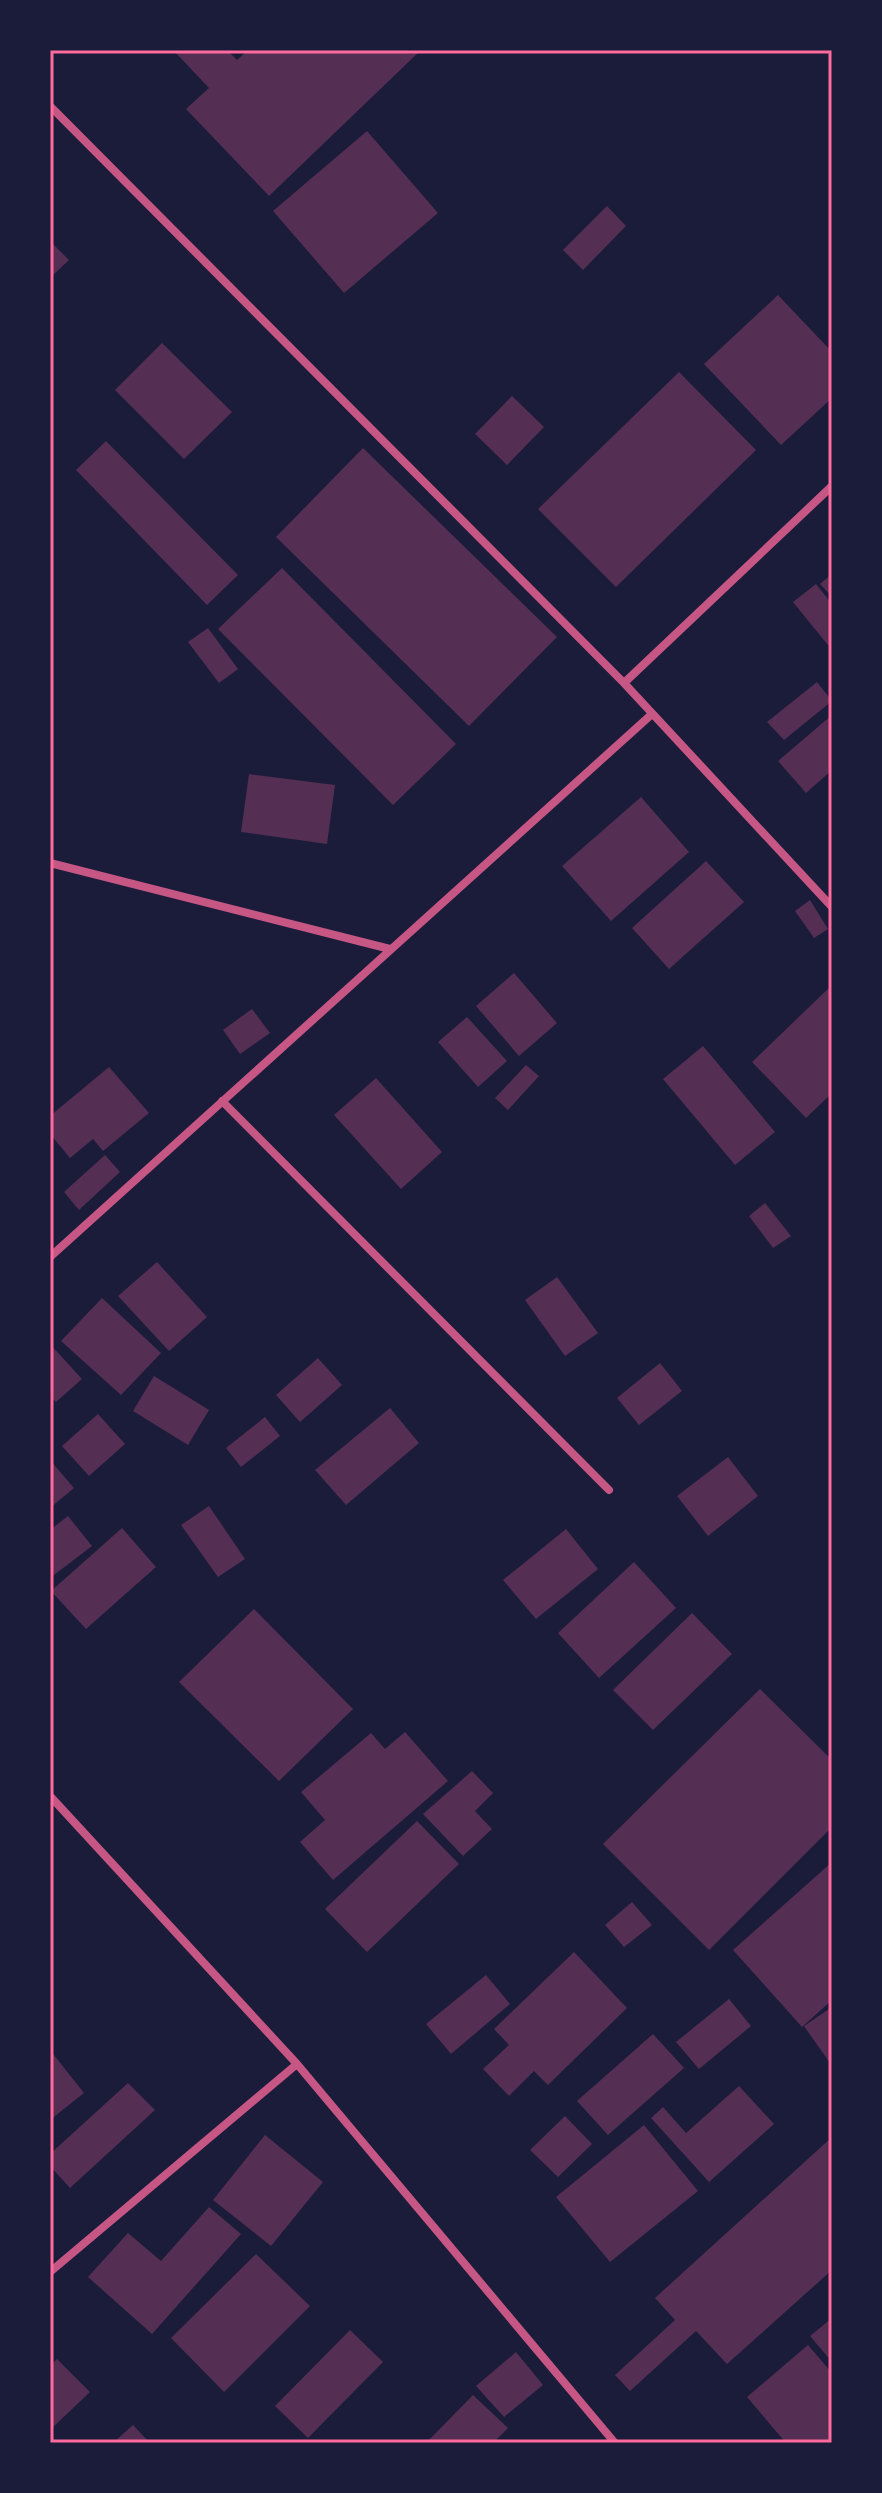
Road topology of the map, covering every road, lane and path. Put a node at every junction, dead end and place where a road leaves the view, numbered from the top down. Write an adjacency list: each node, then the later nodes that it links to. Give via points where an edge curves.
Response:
1 (50, 106): 3 (street)
2 (832, 486): 3 (street)
3 (624, 683): 4 (street)
4 (652, 714): 6 (street); 7 (street)
5 (50, 863): 7 (street)
6 (832, 907)
7 (390, 949): 8 (street)
8 (222, 1101): 9 (street); 10 (street)
9 (50, 1257)
10 (609, 1490)
11 (50, 1796): 12 (street)
12 (297, 2064): 13 (street); 14 (street)
13 (50, 2272)
14 (615, 2443)

